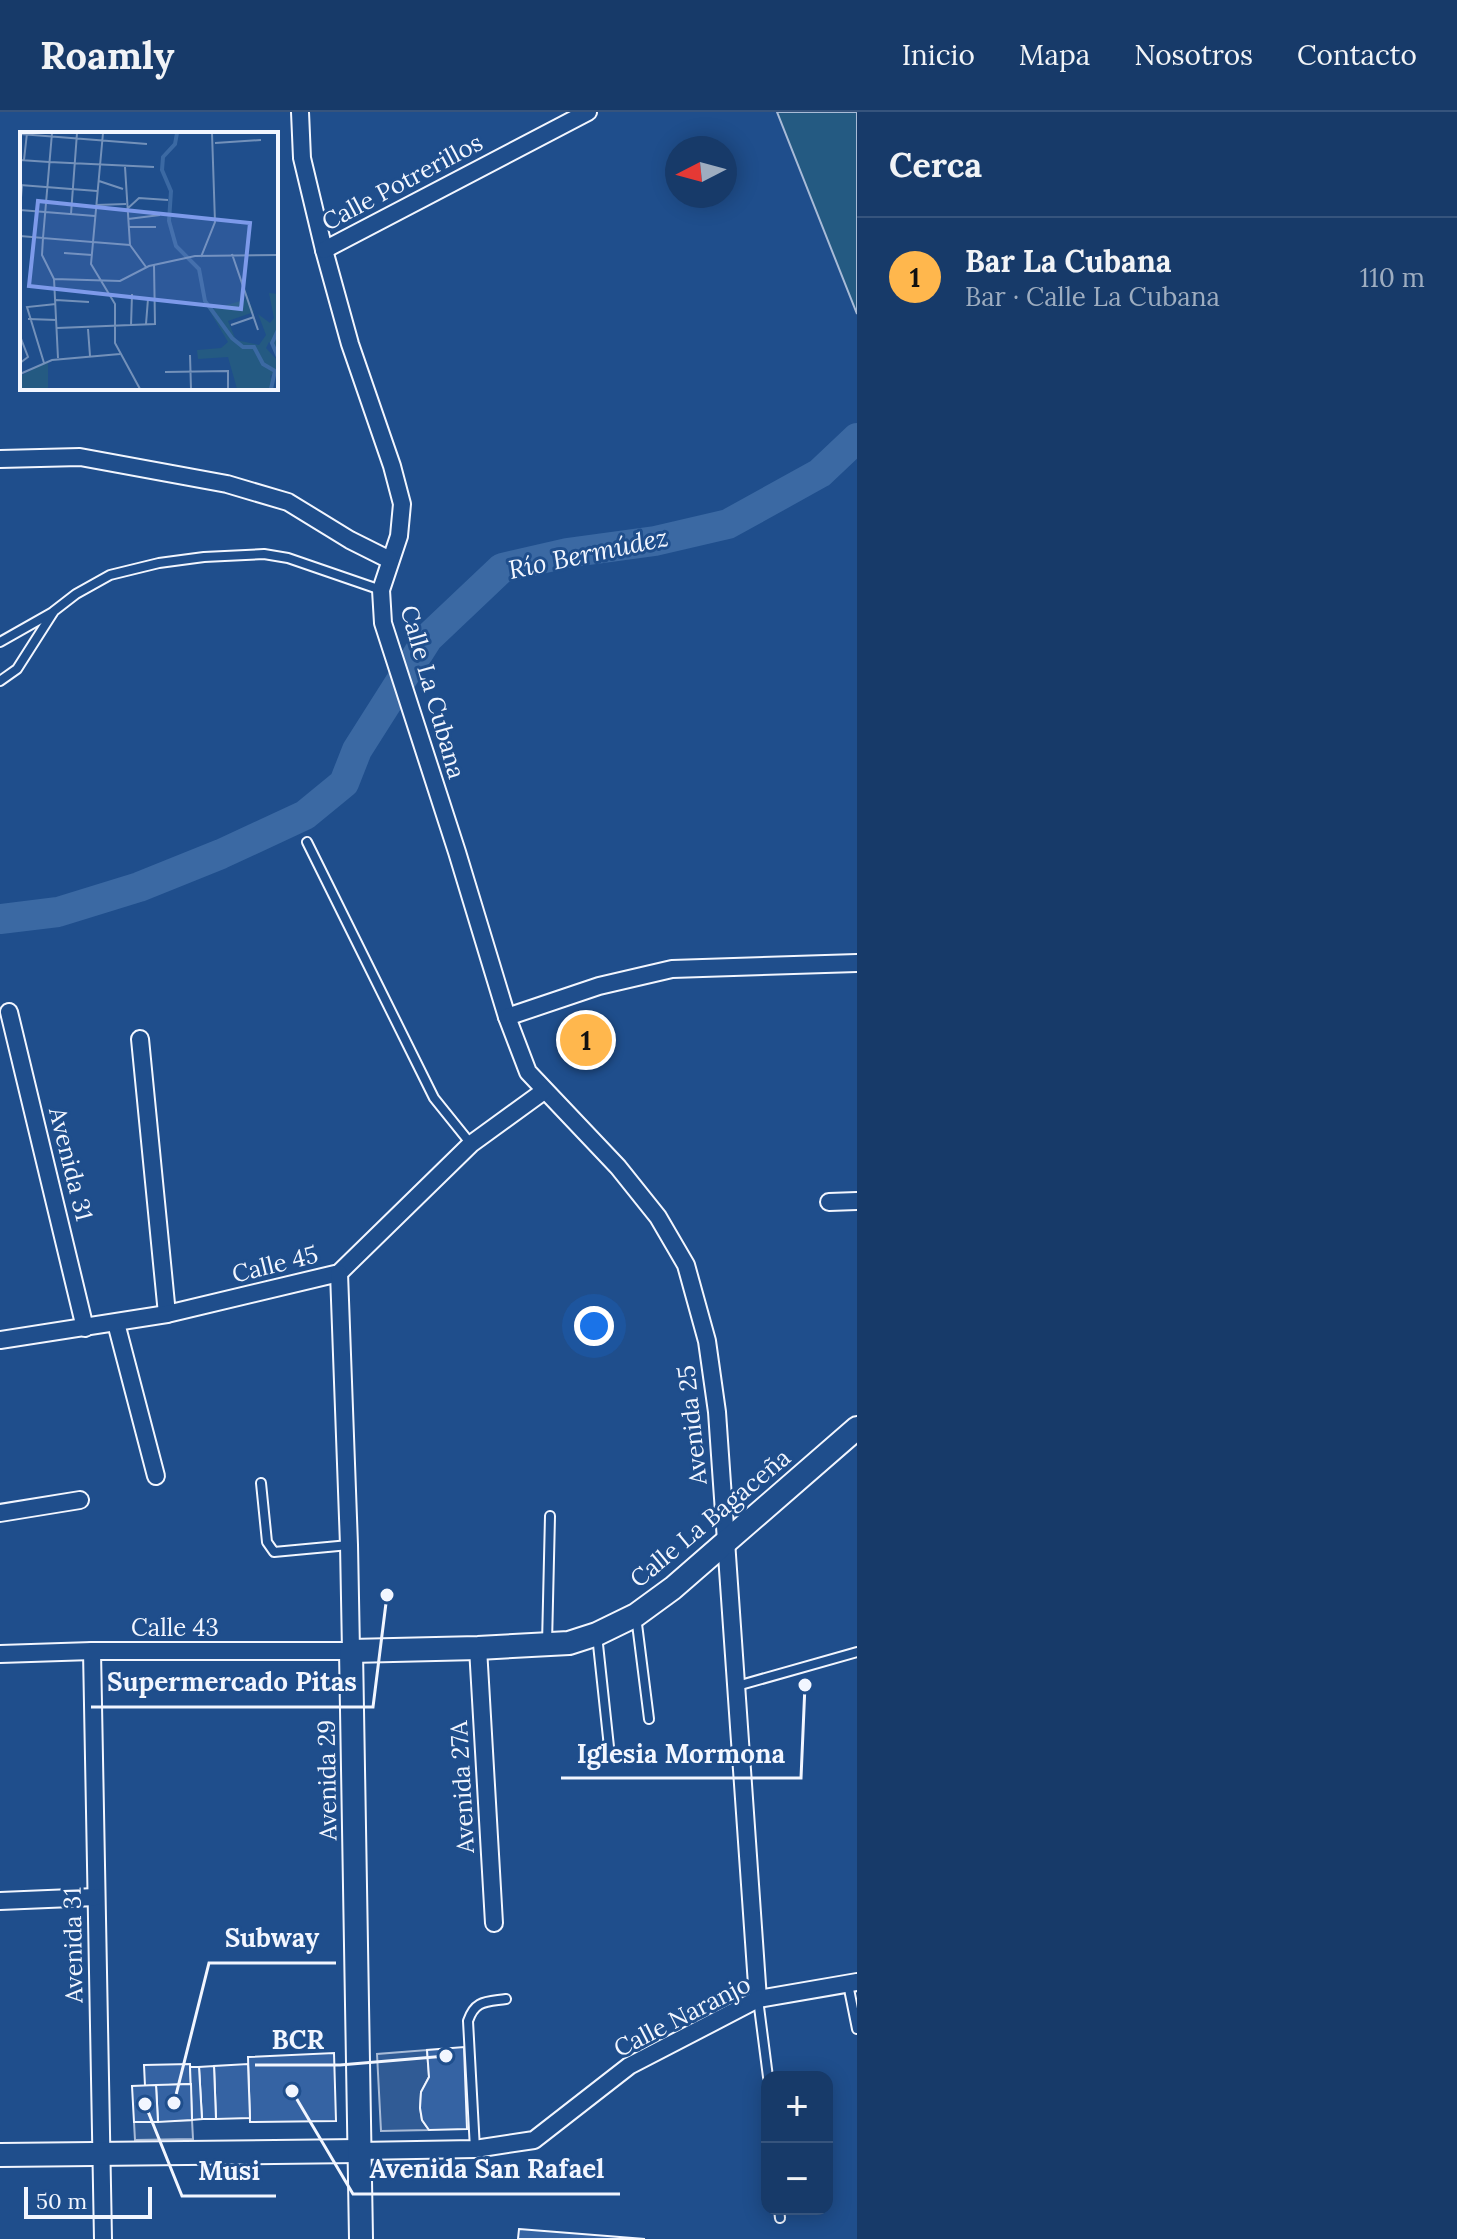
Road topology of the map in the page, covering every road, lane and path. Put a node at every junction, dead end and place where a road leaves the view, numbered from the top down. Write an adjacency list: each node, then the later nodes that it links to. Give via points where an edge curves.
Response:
1 (300, 112): 3 (street, Calle La Cubana, via 302,158)
2 (588, 112): 3 (street, Calle Potrerillos)
3 (324, 250): 5 (street, Calle La Cubana, via 402,504)
4 (0, 459): 5 (street, via 80,457 227,484 288,502)
5 (390, 560): 6 (street, Calle La Cubana)
6 (381, 590): 7 (lane, via 288,558 204,557 110,575); 13 (street, Calle La Cubana, via 383,623)
7 (54, 611): 8 (lane); 9 (lane, via 17,669)
8 (0, 642)
9 (0, 681)
10 (307, 842): 16 (lane, via 434,1098)
11 (857, 963): 13 (street, via 672,969 599,986)
12 (9, 1012): 22 (street, Avenida 31)
13 (507, 1017): 15 (street, Calle La Cubana, via 528,1072)
14 (140, 1039): 20 (street)
15 (544, 1091): 16 (street, Calle 45); 30 (street, Avenida 25, via 618,1167 658,1217 686,1265 707,1341)
16 (471, 1144): 19 (street, Calle 45)
17 (857, 1201): 18 (street)
18 (829, 1202)
19 (339, 1273): 20 (street, Calle 45); 31 (street, Avenida 29)
20 (167, 1314): 21 (street, Calle 45)
21 (116, 1323): 22 (street, Calle 45); 25 (street)
22 (85, 1328): 23 (street, Calle 45)
23 (0, 1340)
24 (857, 1428): 30 (street, Calle La Bagaceña)
25 (156, 1476)
26 (261, 1483): 31 (lane, via 267,1542 274,1552)
27 (80, 1500): 28 (street)
28 (0, 1513)
29 (550, 1516): 34 (lane)
30 (726, 1540): 32 (street, Calle La Bagaceña); 40 (street, Avenida 25)
31 (349, 1545): 37 (street, Avenida 29)
32 (636, 1615): 33 (street, Calle La Bagaceña); 41 (lane)
33 (597, 1634): 34 (street, Calle La Bagaceña); 42 (lane)
34 (547, 1645): 35 (street, Calle La Bagaceña)
35 (478, 1648): 37 (street, Calle La Bagaceña); 45 (street, Avenida 27A)
36 (92, 1651): 37 (street, Calle 43); 39 (street, Calle 43); 43 (street, Avenida 31)
37 (351, 1651): 52 (street, Avenida 29)
38 (857, 1652): 40 (lane)
39 (0, 1654)
40 (737, 1686): 48 (street, Avenida 25)
41 (649, 1719)
42 (609, 1747)
43 (96, 1897): 44 (street); 53 (street, Avenida 31)
44 (0, 1901)
45 (494, 1923)
46 (853, 1983): 48 (street, Calle Naranjo); 49 (lane)
47 (506, 1999): 51 (lane, via 481,2003 468,2021)
48 (758, 1999): 50 (lane); 51 (street, Calle Naranjo, via 629,2066 534,2140)
49 (857, 2029)
50 (767, 2071)
51 (475, 2149): 52 (street, Calle Naranjo)
52 (358, 2151): 53 (street); 56 (street, Avenida 29)
53 (100, 2153): 54 (street); 55 (street, Avenida 31)
54 (0, 2155)
55 (103, 2239)
56 (361, 2239)

